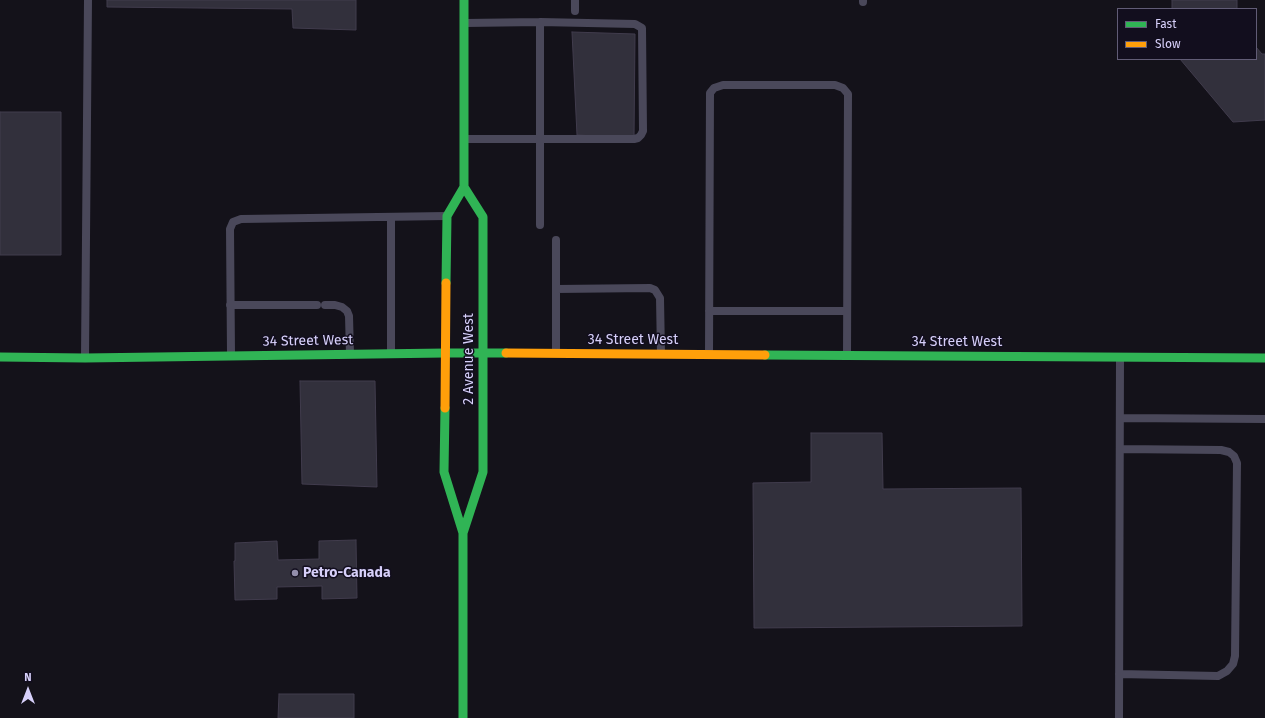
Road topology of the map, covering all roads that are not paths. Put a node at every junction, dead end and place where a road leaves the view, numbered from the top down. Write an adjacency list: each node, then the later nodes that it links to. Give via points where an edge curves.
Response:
1 (88, 0): 31 (lane)
2 (464, 0): 6 (main road)
3 (575, 0): 4 (lane)
4 (575, 11)
5 (540, 22): 6 (lane); 8 (lane); 8 (lane, via 635,24 642,28 643,75 642,131 638,138)
6 (464, 23): 7 (main road)
7 (464, 138): 8 (lane); 9 (main road)
8 (540, 138): 12 (lane)
9 (464, 187): 10 (main road, 2 Avenue West); 23 (main road, 2 Avenue West, via 483,217)
10 (447, 216): 11 (lane); 21 (main road, 2 Avenue West)
11 (391, 217): 15 (lane, via 241,219 233,222 230,229); 20 (lane)
12 (540, 225)
13 (556, 240): 14 (lane)
14 (556, 289): 24 (lane); 26 (lane, via 655,290 660,298)
15 (230, 305): 16 (lane); 27 (lane)
16 (316, 305)
17 (326, 305): 22 (lane, via 342,307 350,316)
18 (709, 311): 19 (lane); 19 (lane, via 710,93 714,88 723,85 835,85 843,88 848,94); 25 (lane)
19 (847, 311): 28 (lane)
20 (391, 353): 21 (main road, 34 Street West); 22 (main road, 34 Street West)
21 (445, 353): 23 (main road, 34 Street West); 36 (main road, 2 Avenue West, via 444,472)
22 (350, 354): 27 (main road, 34 Street West)
23 (483, 354): 24 (main road, 34 Street West); 36 (main road, 2 Avenue West, via 483,472)
24 (556, 354): 26 (main road, 34 Street West)
25 (709, 354): 26 (main road, 34 Street West); 28 (main road, 34 Street West)
26 (661, 355)
27 (231, 356): 31 (main road, 34 Street West)
28 (847, 356): 30 (main road, 34 Street West)
29 (0, 357): 31 (main road, 34 Street West)
30 (1120, 357): 32 (main road, 34 Street West); 33 (lane)
31 (85, 358)
32 (1265, 358)
33 (1120, 418): 34 (lane); 35 (lane)
34 (1265, 419)
35 (1120, 449): 37 (lane); 37 (lane, via 1221,450 1234,456 1237,463 1233,664 1218,676)
36 (463, 533): 38 (main road, 2 Avenue West)
37 (1119, 674): 39 (lane)
38 (463, 718)
39 (1119, 718)

